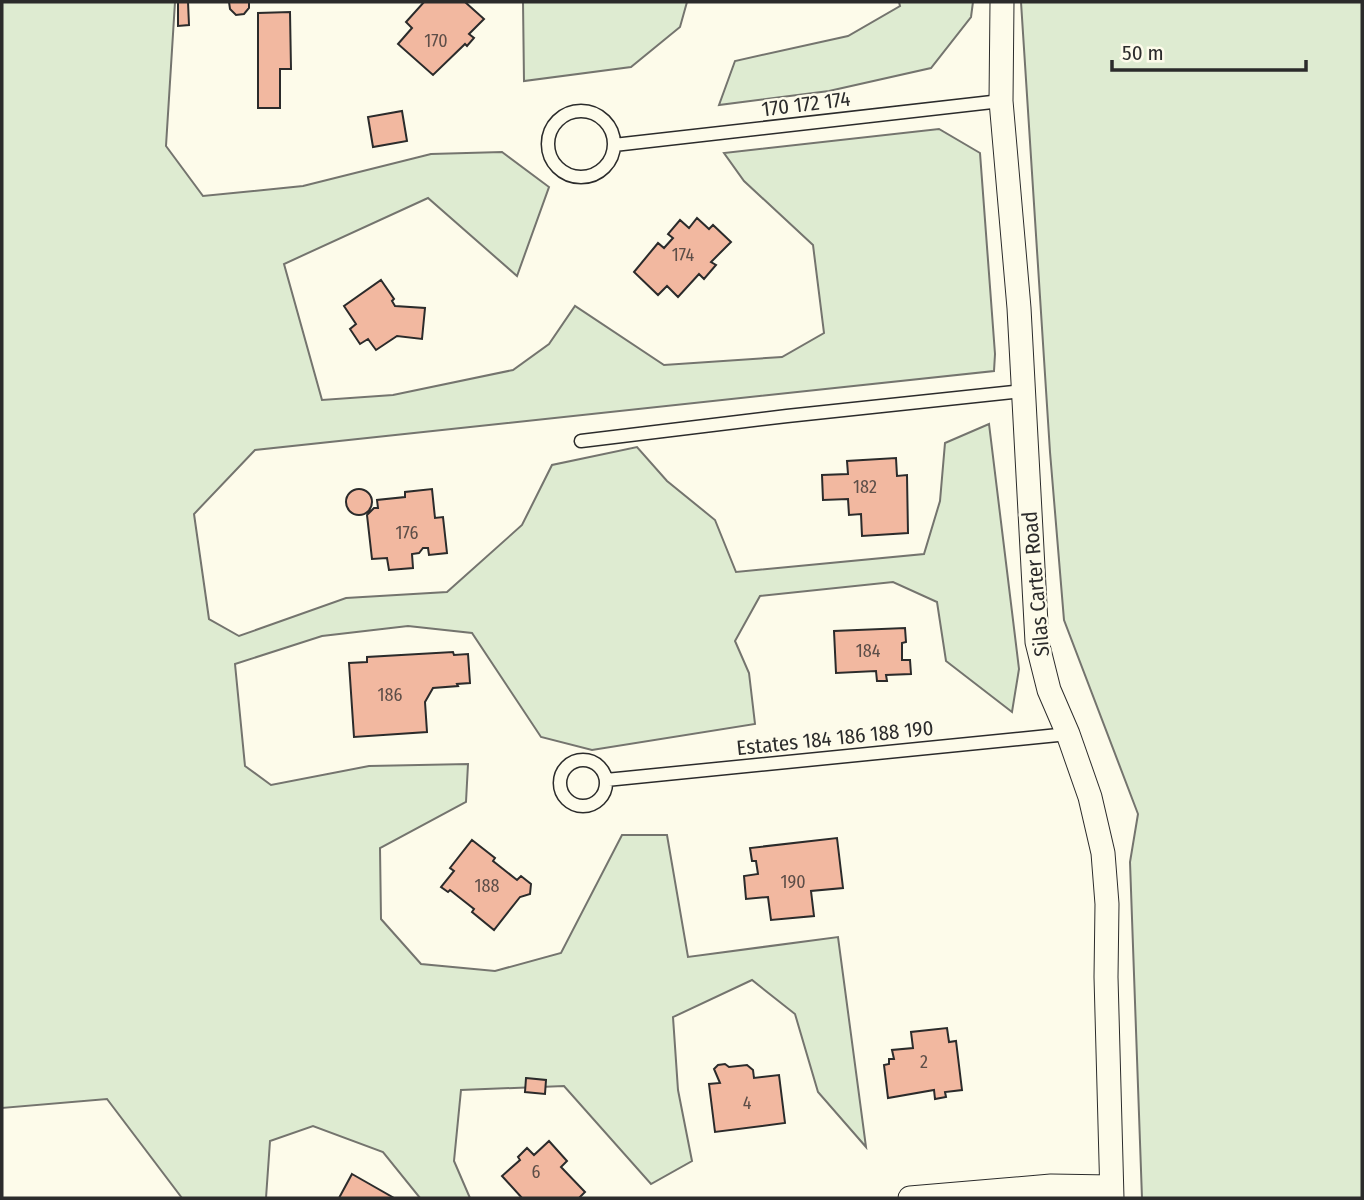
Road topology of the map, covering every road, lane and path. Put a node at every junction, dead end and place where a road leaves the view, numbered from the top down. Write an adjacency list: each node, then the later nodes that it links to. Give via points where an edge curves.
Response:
1 (1002, 2): 2 (street, Silas Carter Road)
2 (1001, 101): 3 (lane, 170 172 174); 4 (street, Silas Carter Road)
3 (614, 145): 3 (lane, via 609,126 581,111 554,125 548,145 556,166 575,177 598,174 612,157)
4 (1023, 391): 5 (lane); 6 (street, Silas Carter Road, via 1037,642 1049,690)
5 (581, 441)
6 (1068, 734): 7 (lane, Estates 184 186 188 190); 8 (street, Silas Carter Road, via 1103,853)
7 (606, 780)
8 (1112, 1192): 9 (street, via 1051,1186)
9 (909, 1198)

